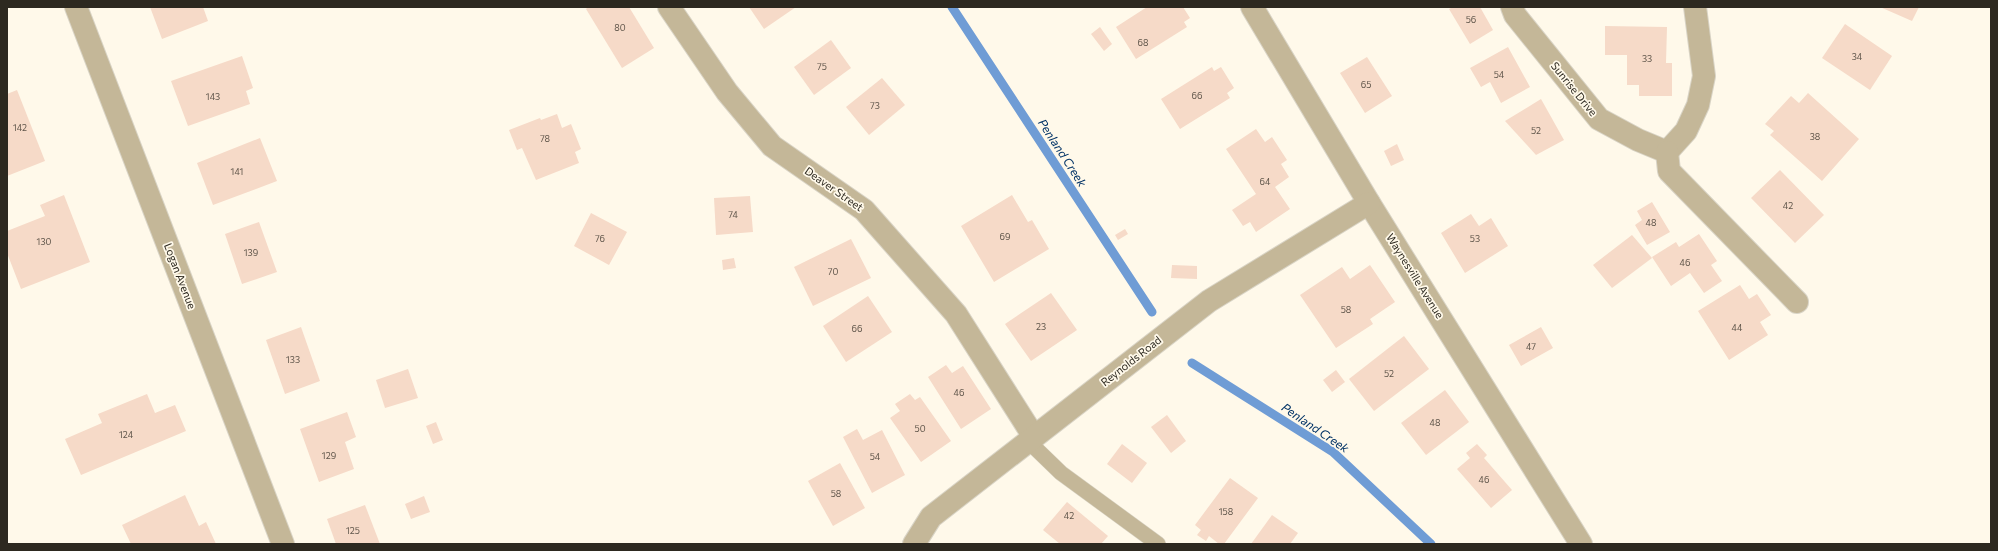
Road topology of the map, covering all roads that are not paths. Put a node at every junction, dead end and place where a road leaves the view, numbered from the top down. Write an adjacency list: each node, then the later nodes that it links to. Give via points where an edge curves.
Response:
1 (76, 7): 10 (street, Logan Avenue)
2 (669, 7): 9 (street, Deaver Street, via 727,92 772,146 864,210 956,314)
3 (1252, 7): 7 (street, Waynesville Avenue)
4 (1512, 7): 6 (street, Sunrise Drive, via 1515,15 1598,119)
5 (1695, 7): 6 (street, via 1704,76 1698,105 1686,131)
6 (1667, 152): 8 (street, via 1669,171)
7 (1369, 204): 9 (street, Reynolds Road, via 1209,301); 13 (street, Waynesville Avenue)
8 (1797, 302)
9 (1031, 439): 11 (street, Reynolds Road, via 931,517); 12 (lane, via 1061,472)
10 (283, 544)
11 (914, 544)
12 (1158, 544)
13 (1581, 544)

